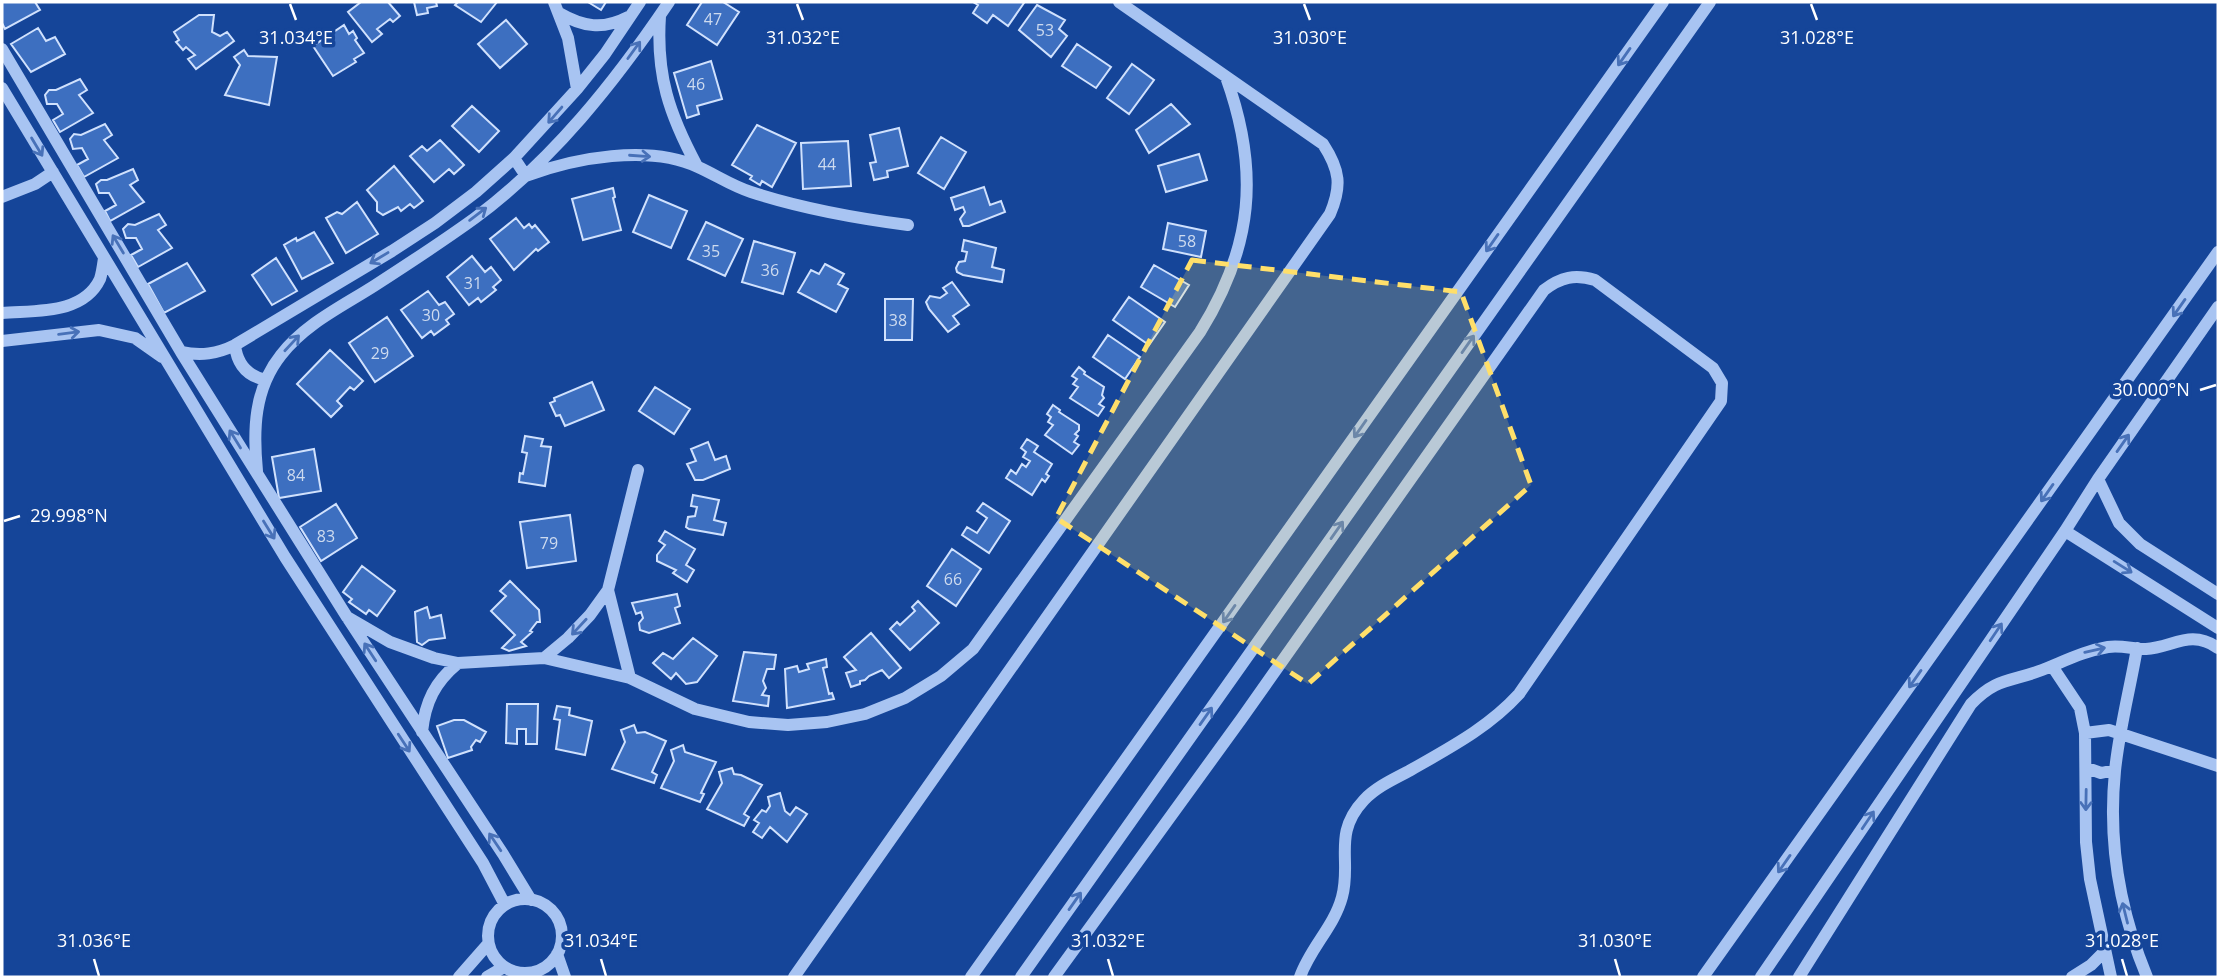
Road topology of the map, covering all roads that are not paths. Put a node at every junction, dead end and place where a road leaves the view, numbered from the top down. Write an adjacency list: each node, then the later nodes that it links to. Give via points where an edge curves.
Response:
1 (640, 2): 8 (street)
2 (669, 2): 7 (street)
3 (1119, 2): 10 (street)
4 (1663, 2): 60 (street, one-way to 60)
5 (1710, 2): 61 (street, one-way to 5)
6 (557, 7): 8 (street, via 576,22 594,26 613,25); 12 (street)
7 (661, 14): 14 (street, via 664,93); 16 (street, one-way to 7, via 575,125)
8 (629, 17): 12 (street)
9 (2, 51): 25 (street, one-way to 9)
10 (1226, 77): 43 (street, via 1240,119 1246,206 1232,271 1219,301 973,649 905,698 827,722 749,722 695,709); 59 (street, via 1323,144 1339,178 1338,197 1330,214)
11 (2, 89): 15 (street, one-way to 15)
12 (577, 89): 13 (street, one-way to 13)
13 (514, 158): 16 (street); 24 (street, one-way to 24, via 435,223)
14 (696, 166): 16 (street, one-way to 14, via 610,156 639,155); 18 (street, via 748,191 800,207)
15 (53, 172): 17 (street); 20 (street)
16 (526, 176): 27 (street, one-way to 16, via 298,336 426,252)
17 (2, 197)
18 (908, 225)
19 (2218, 252): 64 (street, one-way to 64)
20 (104, 258): 22 (street, via 100,279 86,297 64,308); 26 (street)
21 (2218, 307): 30 (street, one-way to 21)
22 (2, 313)
23 (2, 341): 26 (street, one-way to 26, via 99,330 135,338)
24 (235, 345): 25 (street, via 211,354); 27 (street, via 244,369)
25 (181, 352): 29 (street, one-way to 25)
26 (166, 360): 33 (street, one-way to 33)
27 (266, 380): 29 (street, via 256,411)
28 (638, 470): 34 (street)
29 (258, 475): 32 (street)
30 (2098, 479): 31 (street); 35 (street, via 2129,534)
31 (2065, 531): 37 (street, one-way to 37); 65 (street, one-way to 31)
32 (302, 545): 33 (street); 36 (street)
33 (285, 557): 51 (street, one-way to 51, via 483,863)
34 (608, 590): 40 (street, one-way to 40, via 582,623); 43 (street)
35 (2218, 594)
36 (347, 617): 41 (street, via 411,651); 44 (street, one-way to 36)
37 (2218, 628)
38 (2218, 648): 39 (street, via 2190,639)
39 (2137, 649): 42 (street, one-way to 39, via 2071,656 2110,647); 46 (street)
40 (544, 657): 41 (street); 43 (street)
41 (457, 663): 44 (street, via 428,699)
42 (2052, 666): 45 (street, via 2080,708); 66 (street, via 1994,684 1971,704)
43 (629, 678)
44 (422, 732): 50 (street, one-way to 44)
45 (2085, 733): 46 (street, via 2109,730); 48 (street)
46 (2121, 734): 47 (street); 49 (street)
47 (2218, 766)
48 (2087, 768): 49 (street, via 2101,773); 53 (street, one-way to 53, via 2088,854)
49 (2115, 770): 69 (street, one-way to 49, via 2124,909 2116,862)
50 (531, 900): 51 (street); 54 (street, via 547,907 558,920)
51 (505, 905): 52 (street, via 490,925)
52 (488, 944): 55 (street); 56 (street)
53 (2105, 951): 67 (street); 68 (street)
54 (557, 954): 55 (street, via 533,972); 58 (street)
55 (504, 967): 57 (street)
56 (459, 977)
57 (487, 977)
58 (565, 977)
59 (794, 977)
60 (971, 977)
61 (1021, 977)
62 (1054, 977): 63 (street, via 1544,290 1568,277 1595,280 1713,368 1722,383 1721,401 1519,694 1484,727 1376,790 1358,807 1345,836 1343,896)
63 (1300, 977)
64 (1703, 977)
65 (1761, 977)
66 (1799, 977)
67 (2072, 977)
68 (2111, 977)
69 (2147, 977)

